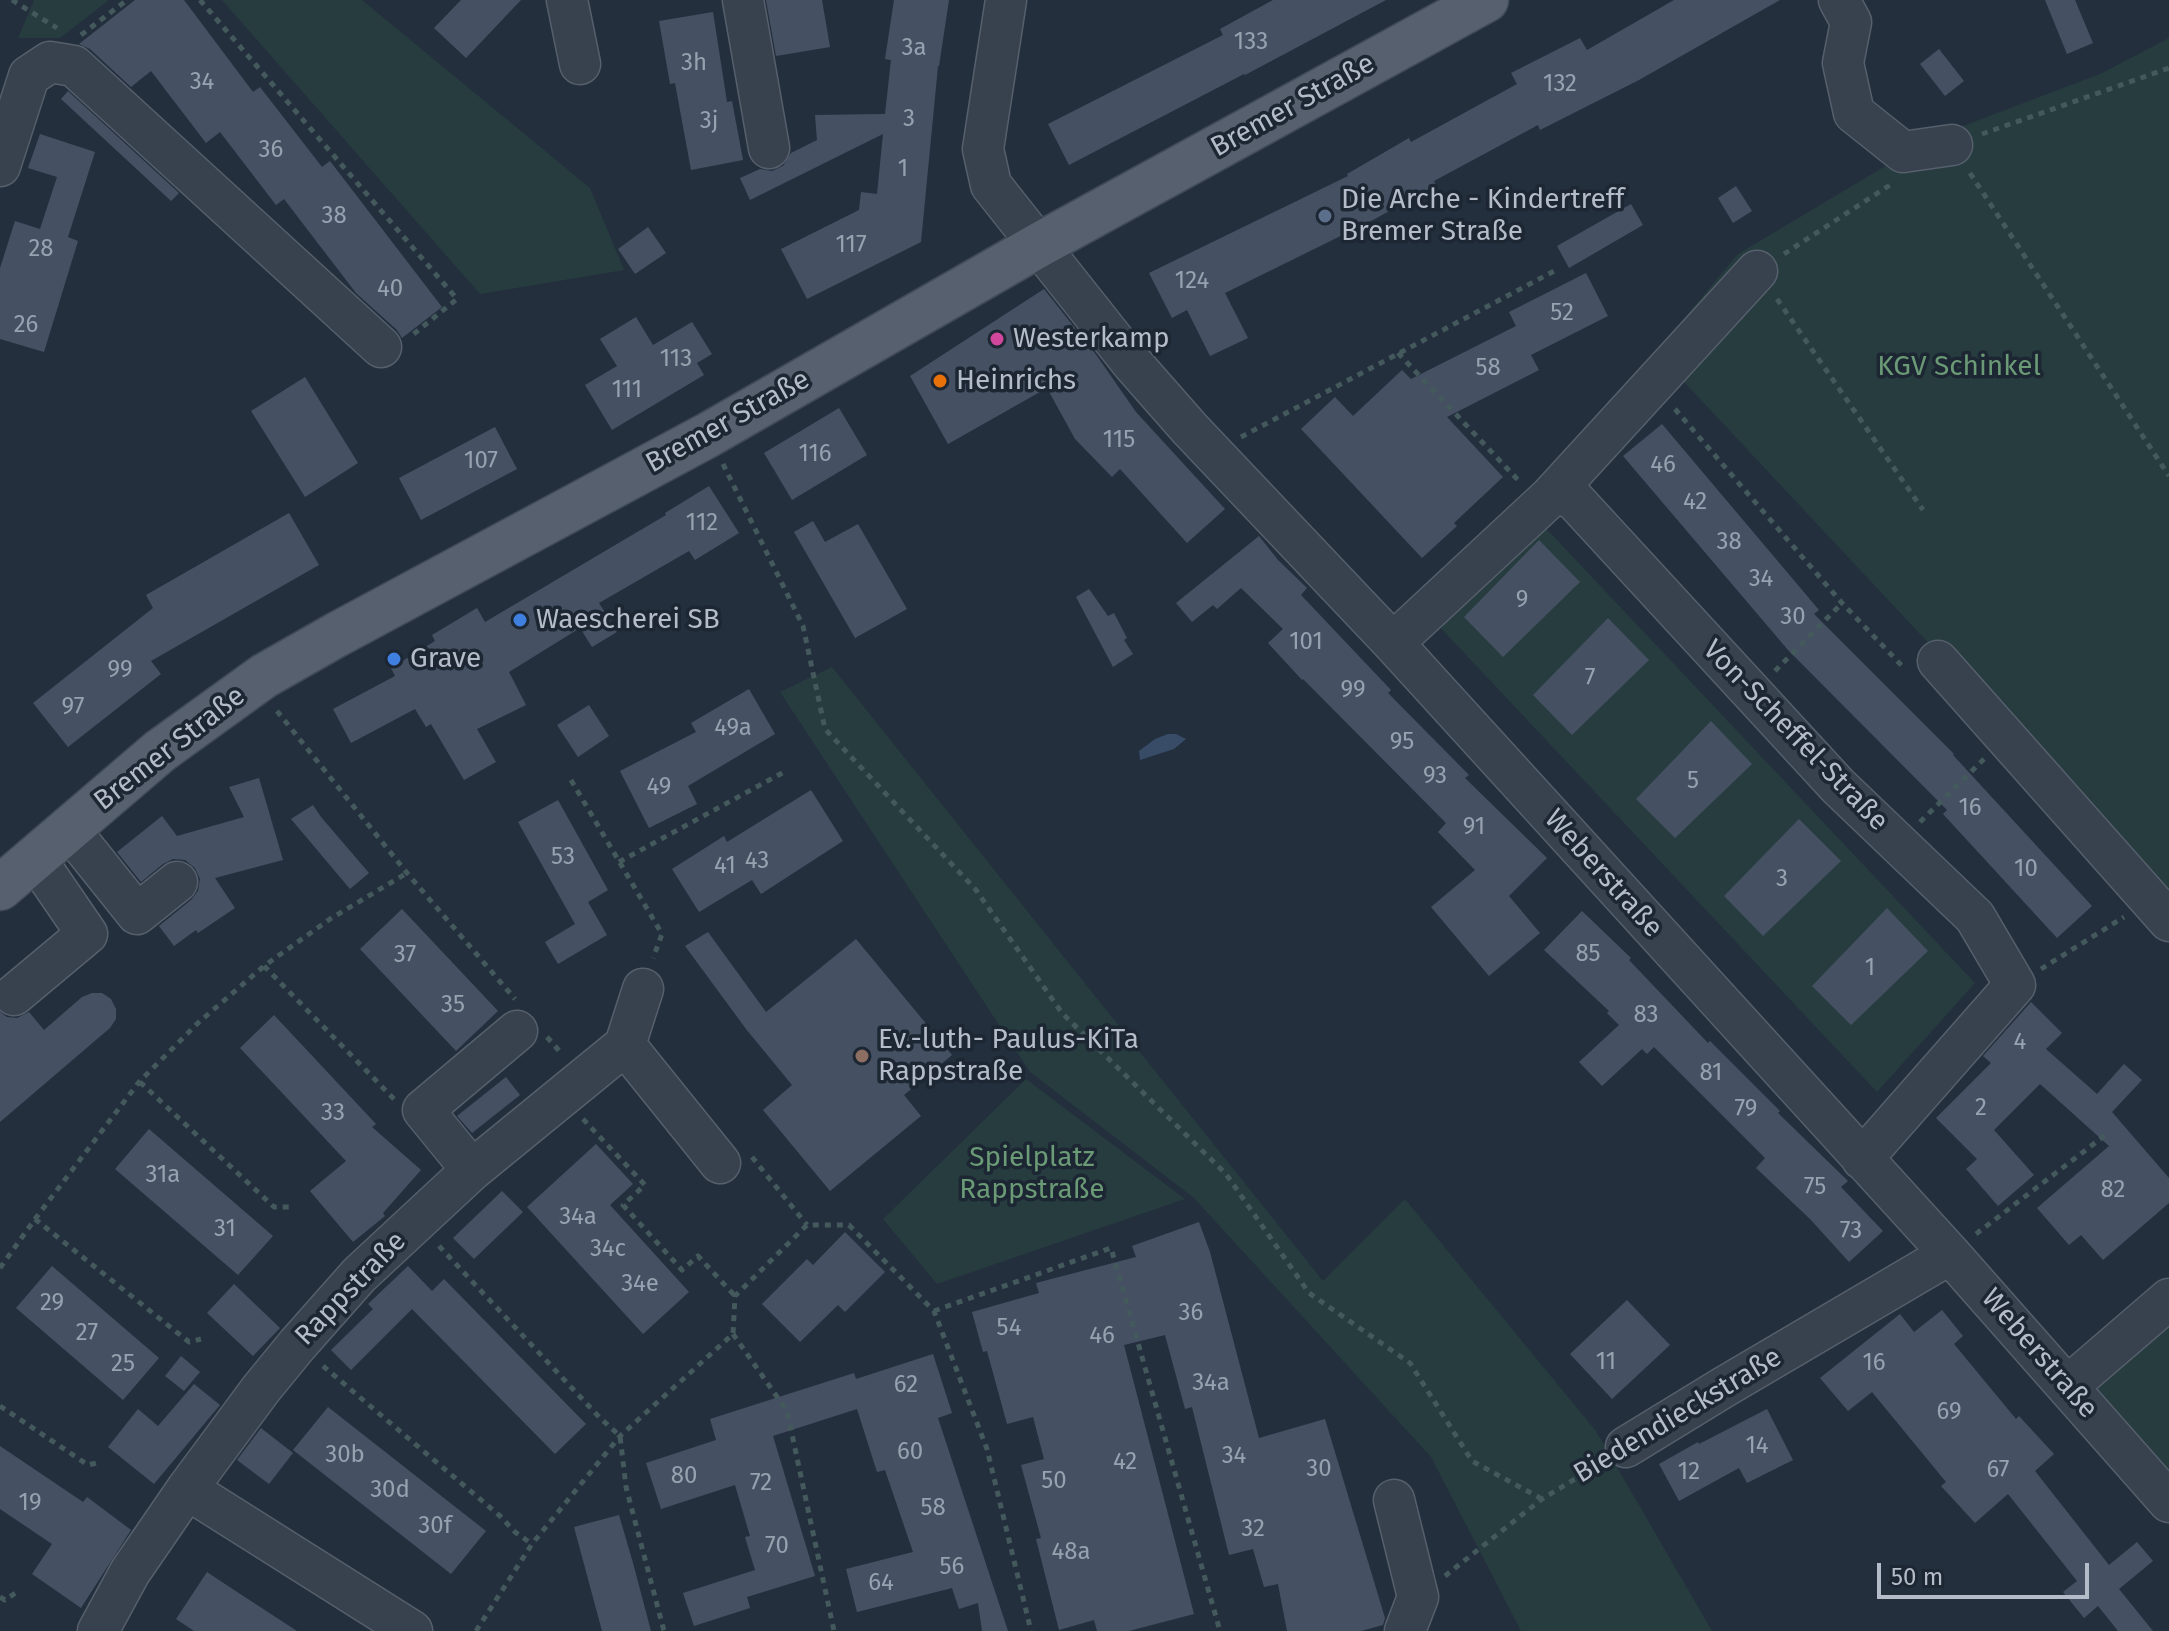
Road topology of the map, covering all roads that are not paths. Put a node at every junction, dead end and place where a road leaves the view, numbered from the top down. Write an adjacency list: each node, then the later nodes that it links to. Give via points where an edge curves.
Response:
1 (567, 0): 6 (street)
2 (743, 0): 8 (street)
3 (1006, 0): 10 (street, Weberstraße, via 983,149 991,185)
4 (1486, 0): 10 (main road, Bremer Straße)
5 (1839, 0): 7 (street, via 1851,22 1843,63 1854,113 1903,152)
6 (580, 64)
7 (1952, 145)
8 (769, 148)
9 (0, 166): 12 (street, via 29,76 63,50 74,66)
10 (1039, 245): 14 (street, Weberstraße, via 1132,363); 16 (main road, Bremer Straße, via 708,435 254,683 160,751)
11 (1757, 271): 13 (street)
12 (381, 347)
13 (1546, 501): 14 (street); 25 (street, Von-Scheffel-Straße, via 1569,494 1838,786 1975,917 2015,985)
14 (1393, 643): 25 (street, Weberstraße)
15 (1921, 665): 20 (street)
16 (69, 829): 17 (main road, Bremer Straße); 18 (street, via 137,914)
17 (35, 858): 19 (main road, Bremer Straße); 22 (street, via 87,934)
18 (177, 882)
19 (0, 888)
20 (2152, 916)
21 (643, 989): 24 (street)
22 (14, 995)
23 (526, 1023): 27 (street, via 423,1110)
24 (625, 1045): 26 (street); 27 (street, Rappstraße)
25 (1862, 1159): 28 (street, Weberstraße)
26 (720, 1163)
27 (472, 1170): 32 (street, Rappstraße, via 359,1275 261,1389)
28 (1950, 1254): 30 (street, Weberstraße); 31 (street, Biedendieckstraße)
29 (2169, 1299): 30 (street)
30 (2068, 1386): 34 (street, Weberstraße)
31 (1626, 1447)
32 (187, 1489): 36 (street, Rappstraße, via 130,1572); 37 (street)
33 (1394, 1500): 35 (street)
34 (2169, 1502)
35 (1411, 1614)
36 (98, 1631)
37 (412, 1631)

